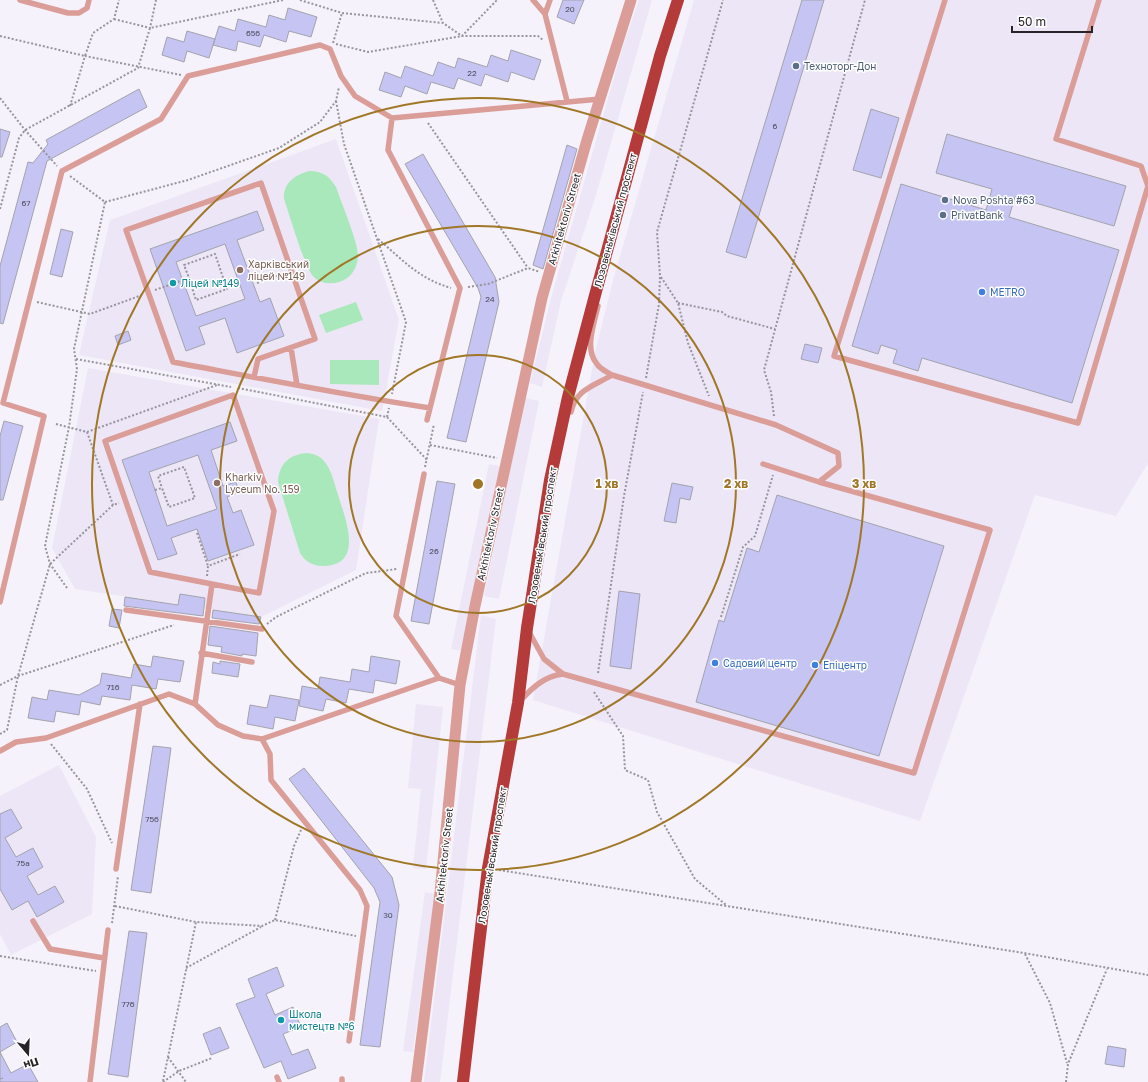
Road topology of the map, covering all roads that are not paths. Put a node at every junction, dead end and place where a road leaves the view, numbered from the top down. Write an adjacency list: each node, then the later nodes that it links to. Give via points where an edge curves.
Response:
1 (20, 0): 2 (lane, via 68,13 79,13 87,8)
2 (89, 0)
3 (533, 0): 9 (lane)
4 (550, 0): 9 (lane)
5 (631, 0): 10 (street, Arkhitektoriv Street)
6 (678, 0): 13 (highway, Лозовеньківський проспект, via 660,56)
7 (945, 0): 8 (lane, via 834,356 1078,423 1148,186 1141,166 1056,139)
8 (1099, 0)
9 (546, 14): 11 (lane)
10 (601, 99): 11 (lane); 34 (street, Arkhitektoriv Street, via 586,140 542,298)
11 (567, 101): 12 (lane)
12 (392, 118): 18 (lane, via 388,150 460,288); 25 (lane, via 355,96 341,76 330,49 320,44 188,76 161,119 62,171 3,404 44,416)
13 (599, 281): 15 (lane, via 602,290 591,337 592,358 598,366); 22 (highway, Лозовеньківський проспект, via 568,397)
14 (291, 348): 16 (lane, via 258,359); 16 (lane, via 316,340 261,183 126,230 173,362); 17 (lane)
15 (612, 375): 22 (lane, via 580,392 572,405 560,462); 23 (lane, via 776,426 838,453 839,466)
16 (254, 377): 17 (lane)
17 (297, 385): 18 (lane)
18 (430, 408): 19 (lane)
19 (427, 420)
20 (763, 464): 23 (lane)
21 (424, 474): 33 (lane, via 396,616)
22 (550, 480): 28 (highway, Лозовеньківський проспект)
23 (819, 482): 32 (lane, via 990,530 914,773)
24 (209, 584): 24 (lane, via 259,593 274,511 233,395 105,441 150,572); 27 (lane)
25 (0, 602)
26 (126, 610): 27 (lane)
27 (206, 621): 29 (lane); 30 (lane)
28 (527, 628): 32 (lane, via 544,659); 35 (highway, Лозовеньківський проспект)
29 (262, 629)
30 (201, 653): 31 (lane); 37 (lane)
31 (252, 662)
32 (563, 674): 35 (lane, via 542,681)
33 (439, 678): 34 (lane); 38 (lane)
34 (460, 685): 46 (street, Arkhitektoriv Street, via 440,893)
35 (518, 703): 47 (highway, Лозовеньківський проспект, via 488,868)
36 (140, 704): 37 (lane, via 169,694); 39 (lane, via 46,738 16,742); 40 (lane)
37 (195, 704): 38 (lane, via 218,725 243,736)
38 (262, 739): 44 (lane, via 270,754 271,780 360,890 368,906)
39 (0, 751)
40 (116, 869)
41 (33, 920): 43 (lane, via 50,949)
42 (108, 930): 43 (lane)
43 (104, 958): 45 (lane)
44 (349, 1041)
45 (90, 1082)
46 (416, 1082)
47 (463, 1082)

